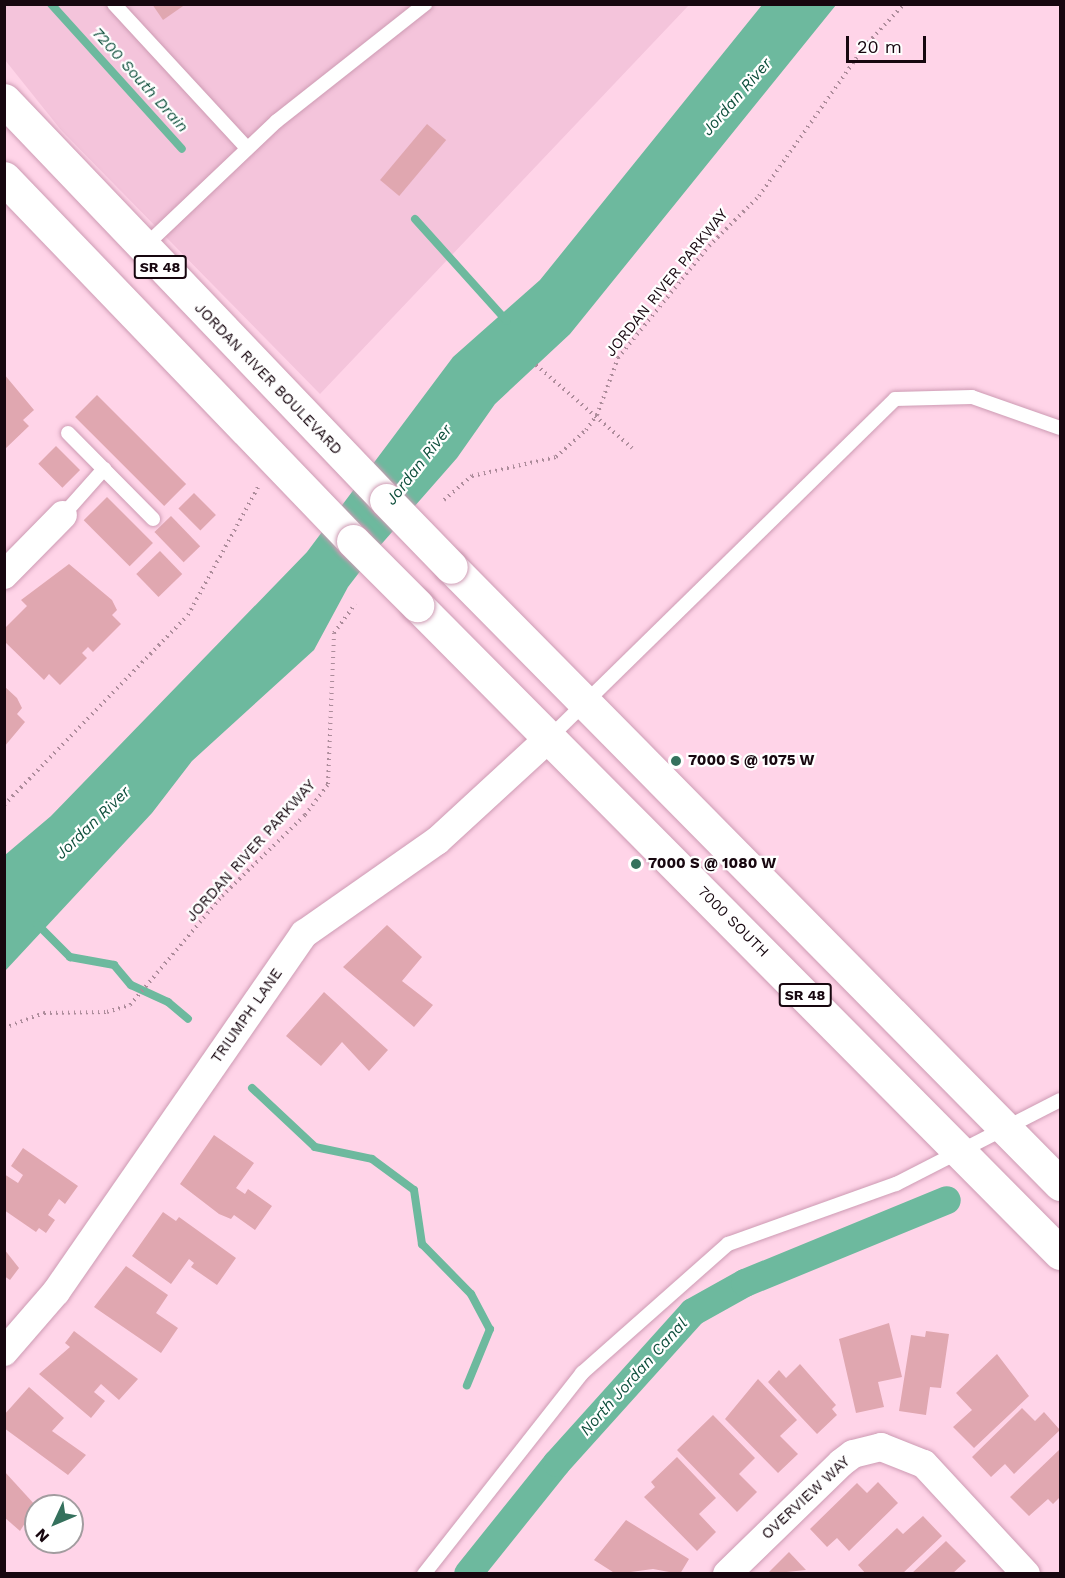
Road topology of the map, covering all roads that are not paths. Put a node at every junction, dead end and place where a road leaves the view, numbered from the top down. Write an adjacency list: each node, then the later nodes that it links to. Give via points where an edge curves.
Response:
1 (114, 4): 4 (lane)
2 (425, 4): 4 (lane)
3 (4, 100): 6 (main road, JORDAN RIVER BOULEVARD / SR 48)
4 (247, 148): 6 (lane)
5 (4, 178): 14 (main road, 7000 SOUTH / SR 48, bridge, via 271,479 353,541)
6 (142, 249): 13 (main road, JORDAN RIVER BOULEVARD / SR 48, bridge)
7 (1060, 428): 13 (lane, via 972,397 895,399)
8 (68, 433): 9 (lane)
9 (104, 469): 10 (lane); 11 (lane)
10 (63, 515): 12 (street)
11 (153, 519)
12 (7, 565)
13 (584, 704): 14 (lane); 16 (main road, SR 48)
14 (549, 738): 17 (main road, 7000 SOUTH / SR 48); 20 (street, TRIUMPH LANE, via 437,841 304,934 56,1292)
15 (1060, 1100): 16 (lane)
16 (1005, 1128): 17 (lane); 18 (main road, SR 48)
17 (961, 1153): 19 (main road, 7000 SOUTH / SR 48); 21 (lane, via 896,1184 728,1244 582,1373)
18 (1060, 1184)
19 (1060, 1253)
20 (4, 1352)
21 (424, 1574)
22 (727, 1574): 23 (street, OVERVIEW WAY, via 841,1463 853,1454 881,1447 924,1464)
23 (1026, 1574)

